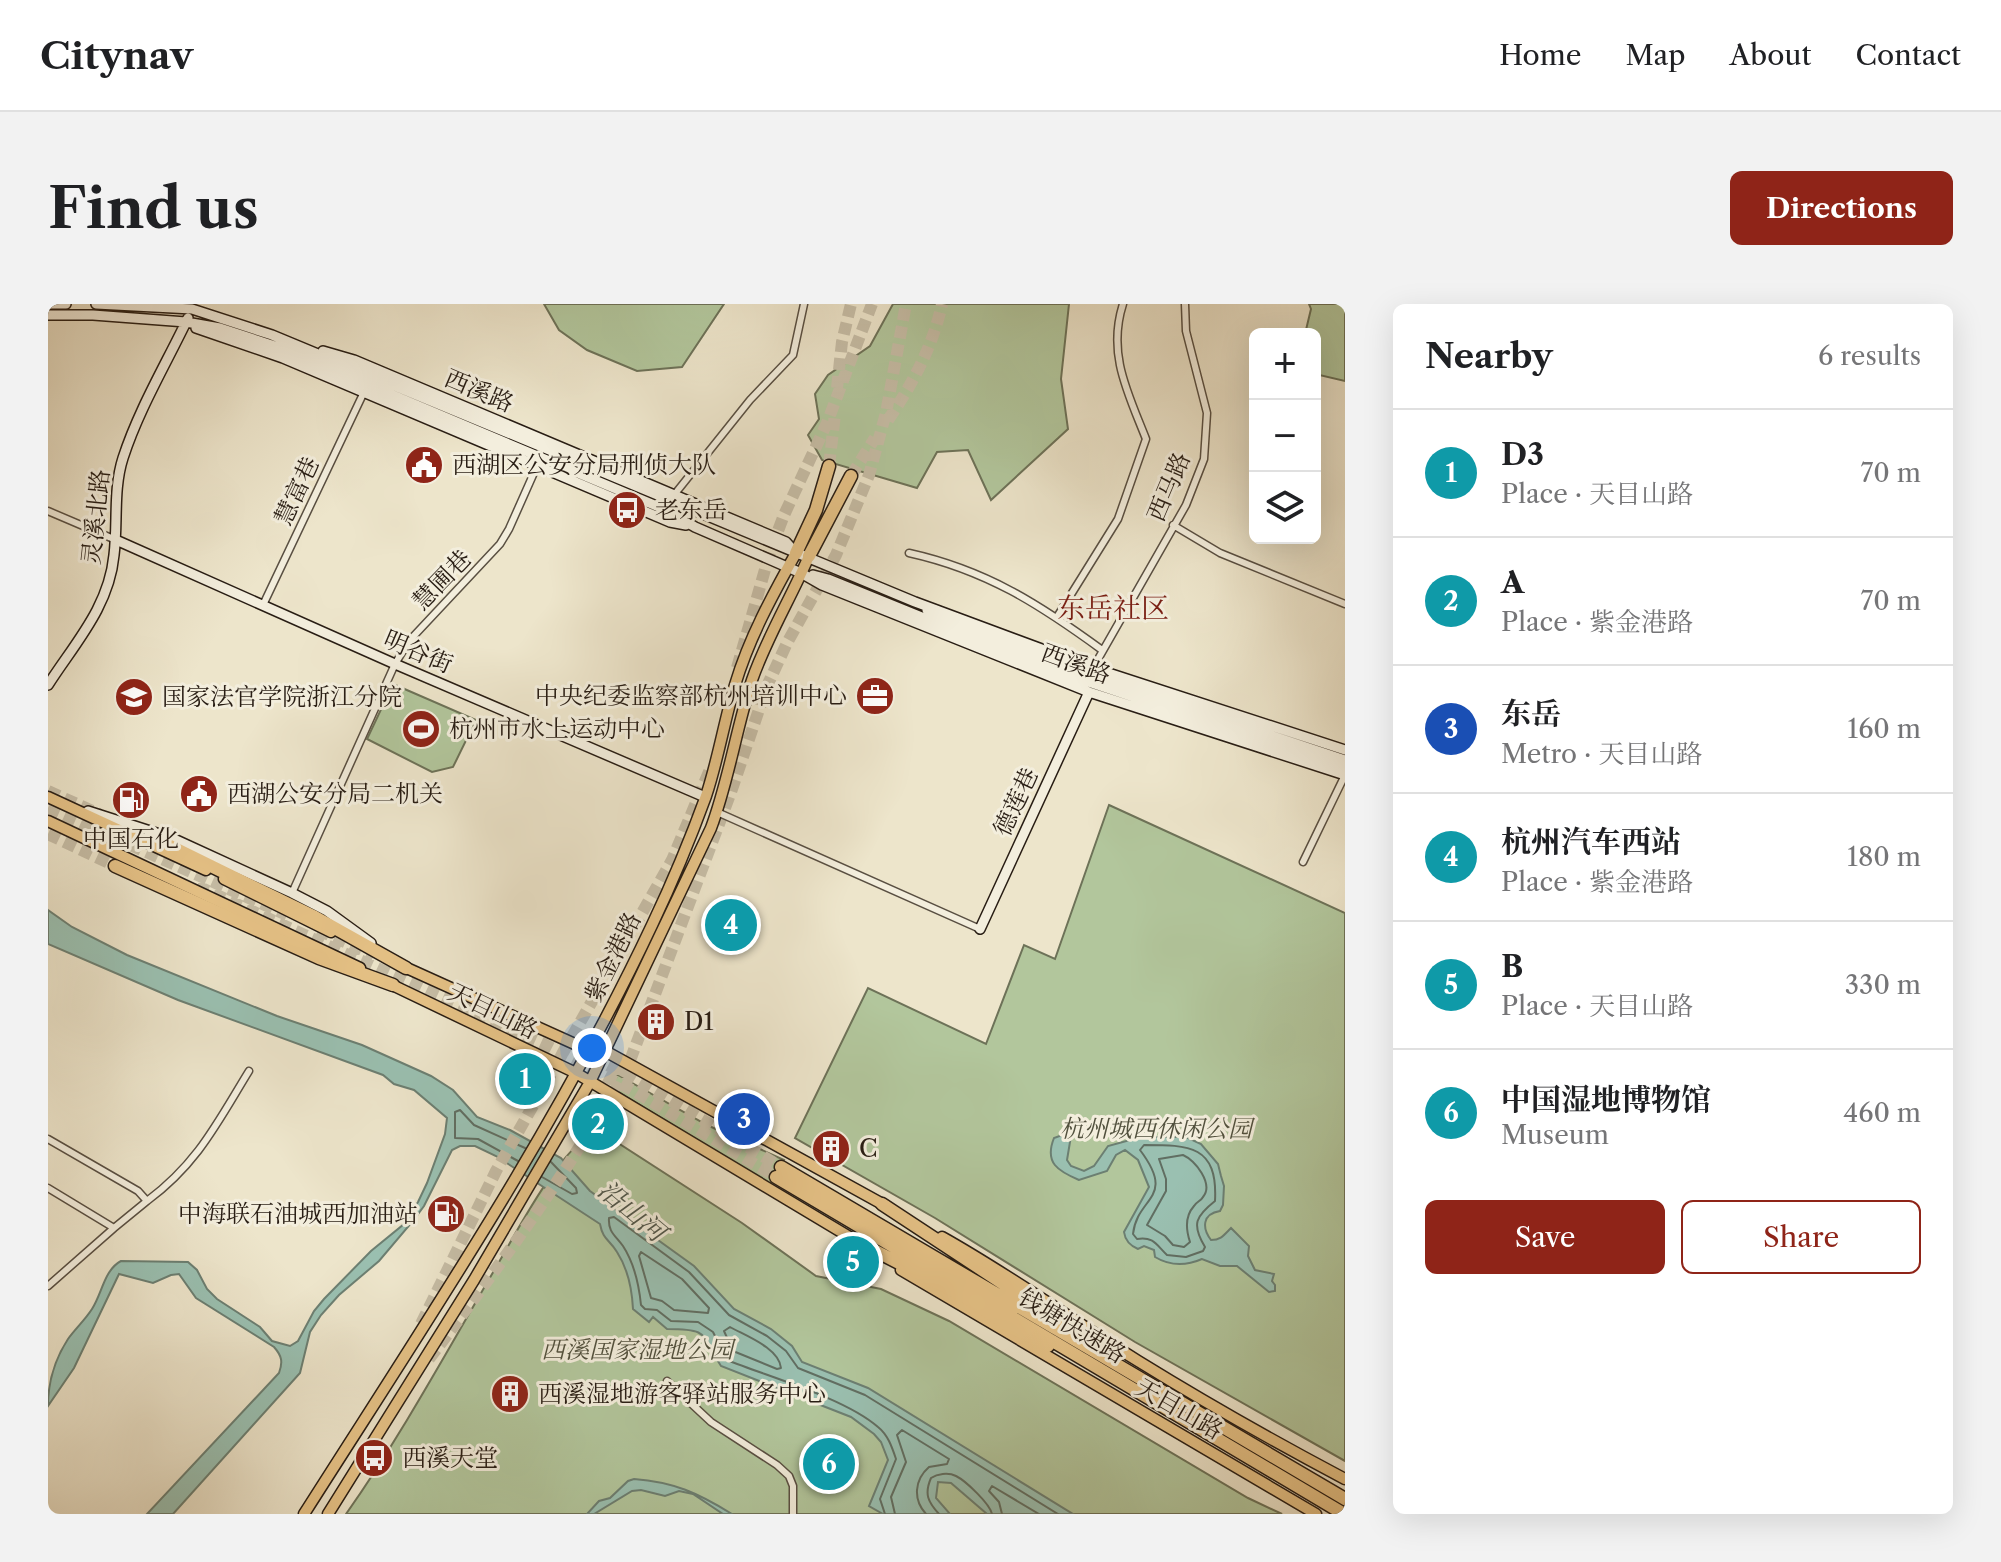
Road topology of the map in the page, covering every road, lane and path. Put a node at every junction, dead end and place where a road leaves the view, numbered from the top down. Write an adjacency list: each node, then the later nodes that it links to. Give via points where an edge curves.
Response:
1 (48, 304): 2 (main road)
2 (66, 304)
3 (96, 304): 7 (main road, 西溪路)
4 (804, 304): 15 (street, via 793,355)
5 (1123, 304): 27 (street, via 1116,324 1119,372 1146,439 1118,519)
6 (1185, 304): 17 (street, 西马路, via 1186,331 1207,413 1204,459)
7 (193, 307): 9 (main road, 灵溪北路); 10 (main road, 西溪路)
8 (48, 315): 9 (main road, 西溪路)
9 (186, 322): 11 (main road, 西溪路); 18 (main road, 西溪路, via 281,348 666,510); 19 (main road, 灵溪北路, via 122,460)
10 (272, 335): 15 (main road, 西溪路, via 354,360); 21 (main road, 西溪路)
11 (364, 392): 12 (main road, 西溪路); 26 (street, 慧富巷)
12 (537, 466): 18 (main road, 西溪路, via 670,522); 29 (street, 慧圃巷, via 500,544 409,641)
13 (829, 466): 21 (highway)
14 (851, 476): 21 (highway)
15 (674, 495): 21 (main road, 西溪路, via 786,542)
16 (48, 511): 19 (street)
17 (1173, 525): 25 (street, via 1220,553); 28 (street, 西马路)
18 (695, 527): 22 (main road, 西溪路)
19 (116, 540): 26 (main road, 明谷街); 31 (main road, 灵溪北路, via 105,597)
20 (909, 553): 27 (street, via 947,561 995,581)
21 (802, 555): 22 (main road, 紫金港路); 23 (main road, 紫金港路); 24 (main road, 西溪路)
22 (788, 567): 23 (main road, 西溪路); 37 (main road, 紫金港路, via 746,653)
23 (801, 573): 32 (main road, 西溪路); 35 (main road, 西溪路, via 828,579 1052,670); 39 (main road, 紫金港路, via 753,677)
24 (915, 602): 30 (main road, 西溪路); 34 (main road, 西溪路, via 1039,658)
25 (1345, 604)
26 (263, 605): 29 (main road, 明谷街)
27 (1057, 617): 28 (street)
28 (1102, 650): 30 (street, 西马路)
29 (395, 664): 37 (main road, 明谷街); 44 (street, 慧圃巷)
30 (1093, 668): 33 (main road, 西溪路)
31 (48, 685)
32 (1089, 692): 36 (main road, 西溪路); 45 (main road, 德莲巷)
33 (1345, 750)
34 (1345, 760)
35 (1345, 767)
36 (1345, 775): 42 (street)
37 (705, 797): 48 (main road, 紫金港路, via 653,924)
38 (53, 799): 44 (main road, 天目山路, via 172,838); 46 (main road, 天目山路)
39 (717, 812): 45 (street); 49 (main road, 紫金港路)
40 (48, 821): 47 (main road, 天目山路)
41 (168, 845): 46 (highway)
42 (1303, 862)
43 (115, 866): 47 (highway, via 319,958)
44 (292, 893): 46 (main road, 天目山路, via 327,911)
45 (980, 929)
46 (406, 968): 48 (main road, 天目山路)
47 (393, 985): 51 (main road, 天目山路)
48 (588, 1050): 49 (main road, 天目山路); 51 (main road, 紫金港路)
49 (605, 1051): 52 (main road, 紫金港路); 56 (main road, 天目山路)
50 (249, 1071): 55 (street, via 196,1157)
51 (576, 1073): 52 (main road, 天目山路); 65 (main road, 紫金港路, via 430,1319)
52 (590, 1082): 58 (main road, 天目山路); 66 (main road, 紫金港路)
53 (48, 1139): 55 (street)
54 (48, 1188): 57 (street)
55 (147, 1201): 57 (street)
56 (882, 1204): 60 (highway); 63 (main road, 天目山路, via 987,1262 1138,1361)
57 (114, 1228): 59 (street)
58 (862, 1244): 61 (highway); 68 (main road, 天目山路)
59 (48, 1286)
60 (1124, 1367): 61 (highway, 钱塘快速路, via 779,1172); 64 (highway, 钱塘快速路)
61 (1115, 1379): 69 (highway, 钱塘快速路)
62 (667, 1381): 67 (street, via 711,1422 789,1476)
63 (1345, 1479)
64 (1345, 1499)
65 (304, 1514)
66 (328, 1514)
67 (793, 1514)
68 (1316, 1514)
69 (1344, 1514)

